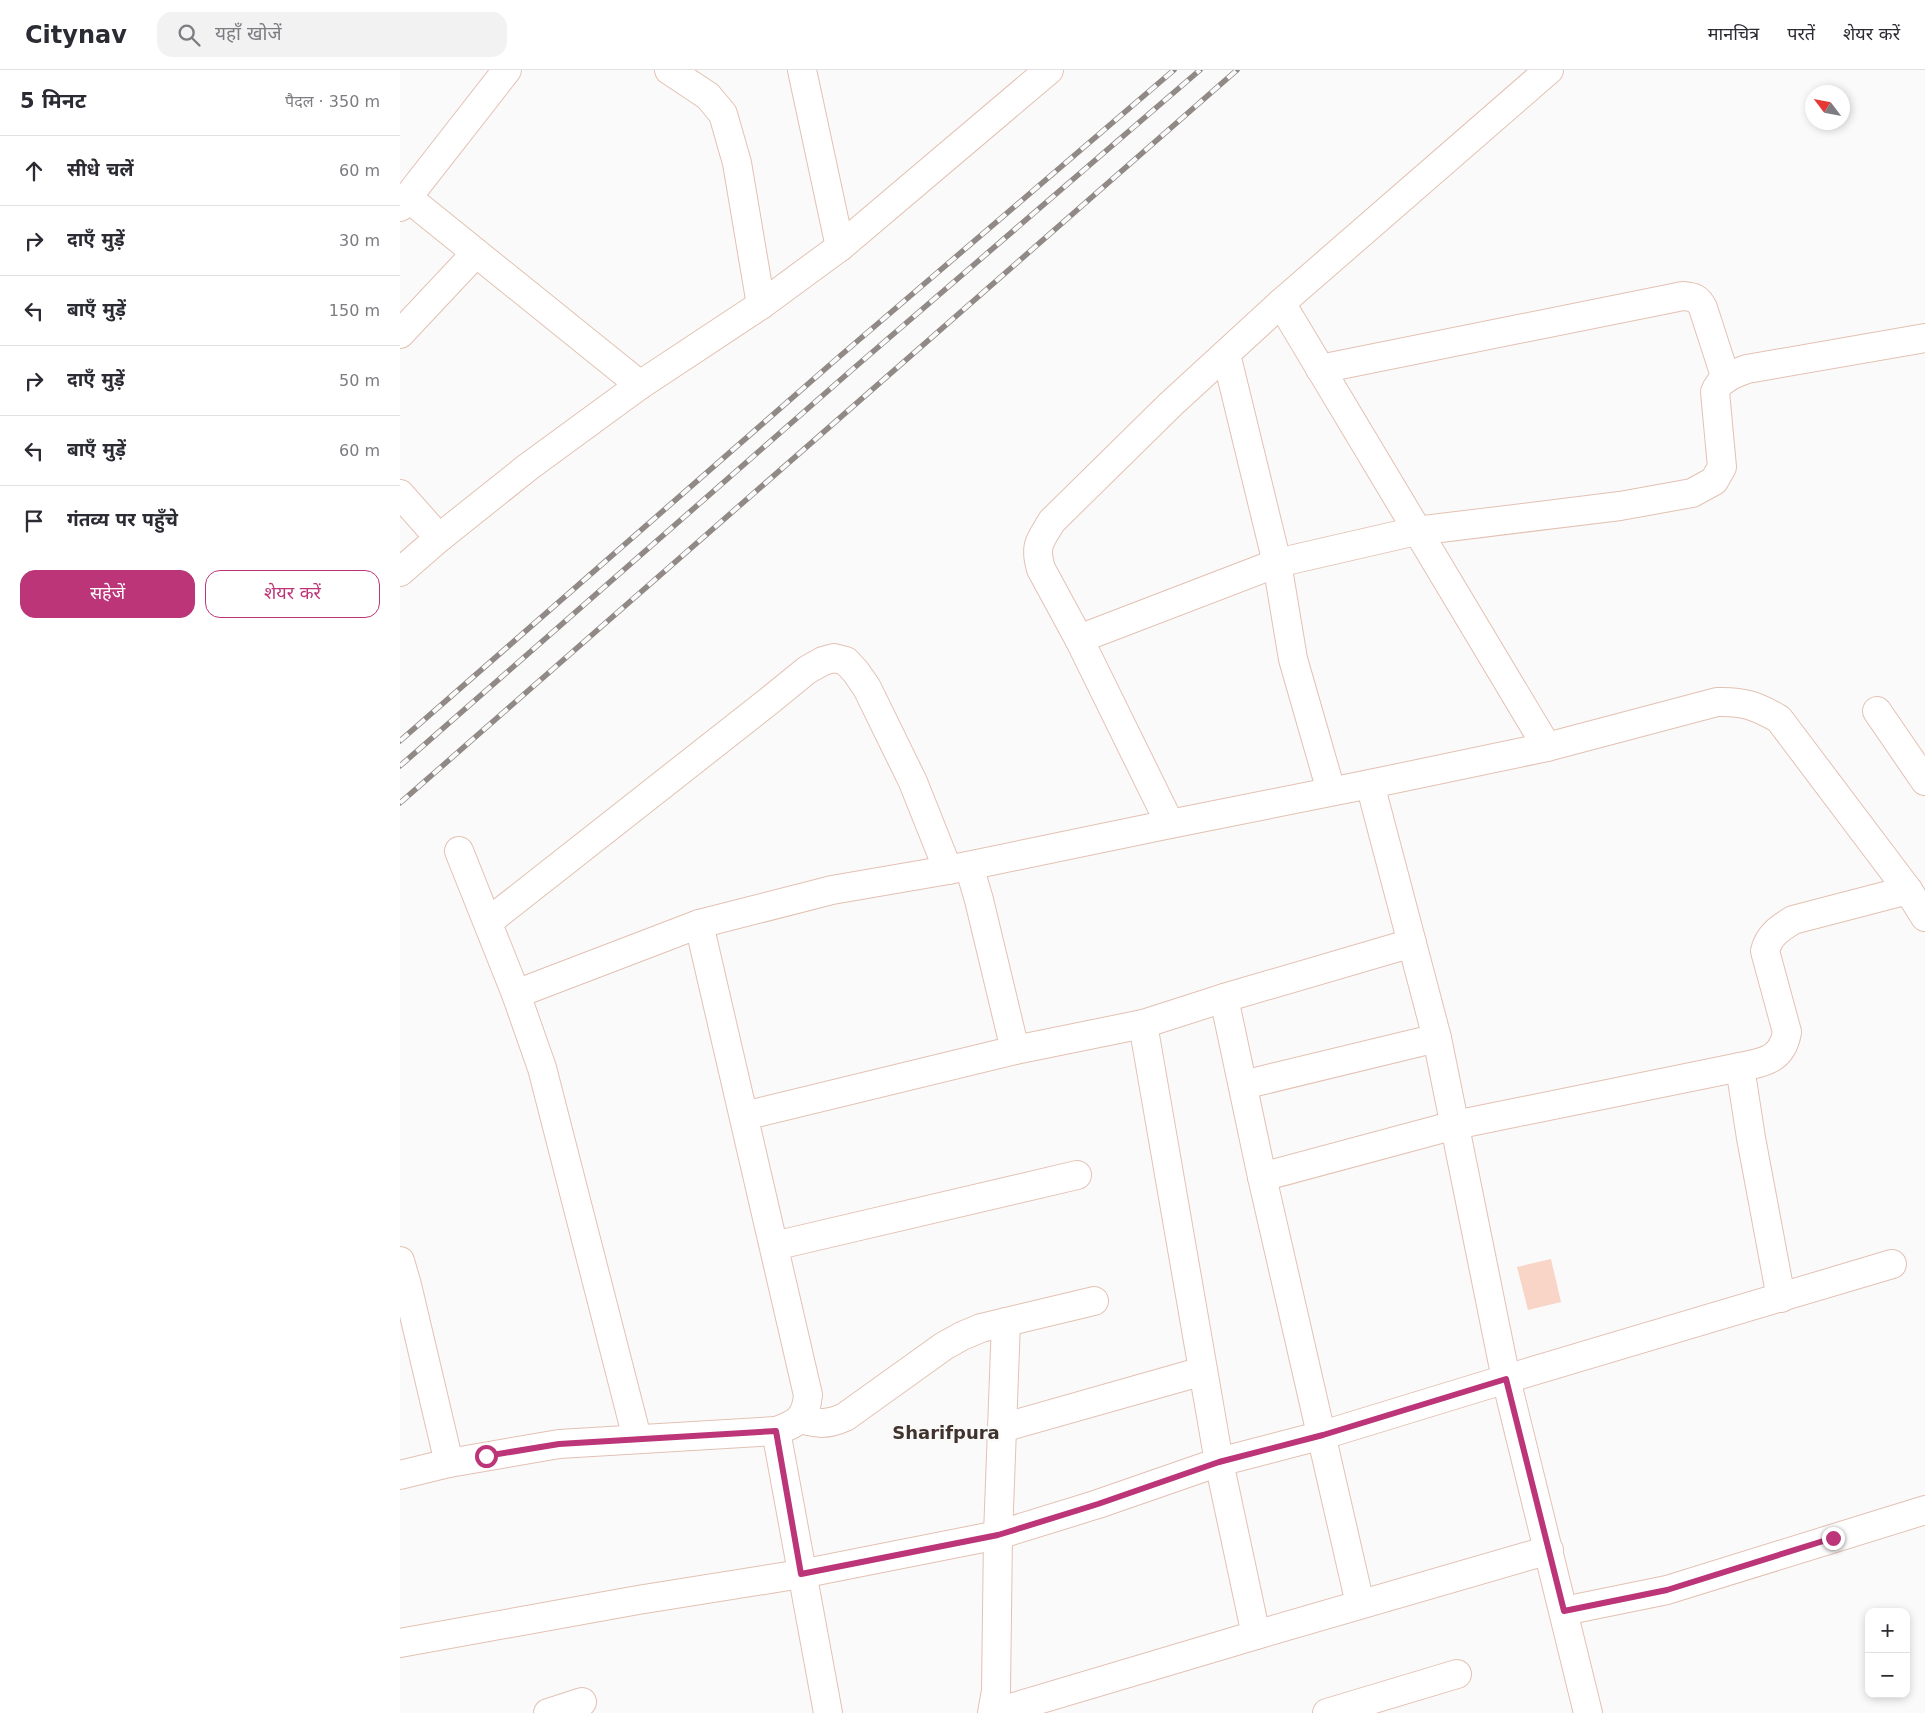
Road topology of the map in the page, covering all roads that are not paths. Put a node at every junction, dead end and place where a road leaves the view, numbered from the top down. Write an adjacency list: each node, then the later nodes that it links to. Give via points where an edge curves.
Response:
1 (507, 70): 6 (street)
2 (669, 70): 10 (street, via 708,96 723,114 737,163)
3 (802, 70): 7 (street)
4 (1049, 70): 7 (street)
5 (1549, 70): 9 (street)
6 (404, 202): 8 (street)
7 (840, 247): 10 (street)
8 (476, 253): 11 (street); 16 (street)
9 (1281, 303): 13 (street); 14 (street)
10 (761, 306): 16 (street)
11 (400, 334)
12 (1925, 338): 15 (street, via 1747,369)
13 (1226, 354): 20 (street); 22 (street, via 1052,521 1038,544 1041,569)
14 (1320, 369): 15 (street, via 1673,298 1693,297 1704,308); 18 (street)
15 (1726, 379): 18 (street, via 1718,384 1715,392 1722,467 1714,481 1704,487 1620,506)
16 (640, 385): 19 (street, via 528,467)
17 (400, 494): 19 (street)
18 (1416, 531): 20 (street); 24 (street)
19 (439, 538): 21 (street)
20 (1277, 563): 22 (street); 27 (street, via 1293,659)
21 (400, 572)
22 (1079, 639): 28 (street)
23 (1877, 711): 25 (street)
24 (1547, 747): 26 (street); 31 (street, via 1718,702 1736,701 1761,708 1779,719)
25 (1925, 781)
26 (1370, 784): 27 (street); 35 (street)
27 (1331, 791): 28 (street)
28 (1170, 824): 30 (street)
29 (459, 851): 33 (street)
30 (959, 868): 33 (street, via 867,688 846,661 834,658 807,670); 34 (street, via 832,890); 40 (street, via 979,900)
31 (1908, 890): 32 (street); 41 (street, via 1793,920 1779,928 1765,951 1787,1032 1785,1044 1773,1058)
32 (1925, 917)
33 (488, 922): 36 (street)
34 (699, 924): 36 (street); 43 (street)
35 (1412, 943): 37 (street); 39 (street)
36 (516, 994): 58 (street, via 542,1068)
37 (1224, 998): 38 (street); 42 (street)
38 (1143, 1024): 40 (street); 53 (street)
39 (1437, 1038): 42 (street); 44 (street)
40 (1015, 1050): 43 (street)
41 (1740, 1067): 44 (street); 50 (street)
42 (1243, 1086): 46 (street)
43 (744, 1116): 47 (street)
44 (1455, 1125): 46 (street); 54 (street)
45 (1077, 1175): 47 (street)
46 (1262, 1177): 57 (street)
47 (774, 1246): 55 (street, via 808,1395 807,1407)
48 (400, 1261): 59 (street)
49 (1892, 1264): 50 (street)
50 (1781, 1298): 54 (street)
51 (1094, 1301): 52 (street)
52 (1006, 1322): 55 (street, via 962,1336 944,1346 846,1417 821,1424); 56 (street)
53 (1203, 1371): 56 (street); 60 (street)
54 (1506, 1379): 57 (street); 64 (street)
55 (788, 1425): 58 (street); 65 (street)
56 (1002, 1428): 63 (street)
57 (1323, 1435): 60 (street); 66 (street)
58 (637, 1438): 59 (street, via 559,1444)
59 (449, 1462): 61 (street)
60 (1219, 1462): 63 (street); 68 (street)
61 (400, 1475)
62 (1925, 1510): 67 (street, via 1667,1590)
63 (998, 1535): 65 (street); 74 (street)
64 (1549, 1550): 66 (street); 67 (street)
65 (801, 1574): 69 (street); 73 (street)
66 (1360, 1604): 68 (street)
67 (1564, 1611): 76 (street)
68 (1256, 1634): 74 (street)
69 (400, 1642)
70 (1458, 1674): 75 (street)
71 (582, 1702): 72 (street)
72 (548, 1713)
73 (828, 1713)
74 (993, 1713)
75 (1327, 1713)
76 (1588, 1713)

